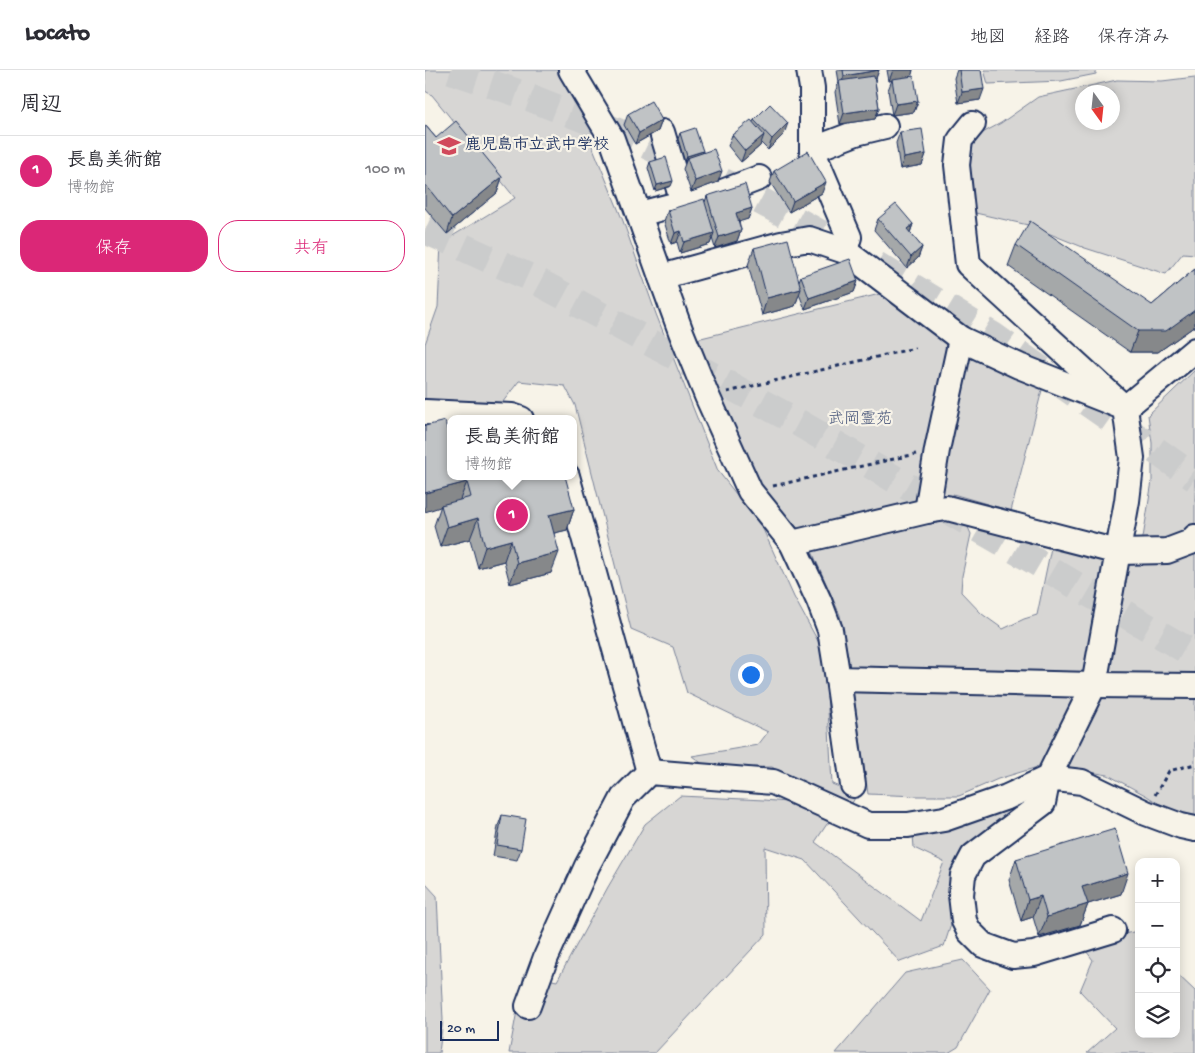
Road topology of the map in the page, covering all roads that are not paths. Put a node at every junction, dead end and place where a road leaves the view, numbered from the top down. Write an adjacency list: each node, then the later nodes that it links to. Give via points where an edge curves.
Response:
1 (571, 70): 9 (street, via 613,139)
2 (809, 70): 6 (street)
3 (973, 124): 14 (street, via 960,140 957,165 968,264)
4 (885, 126): 6 (street)
5 (662, 132): 8 (street)
6 (812, 150): 10 (street, via 849,237)
7 (759, 178): 8 (street)
8 (683, 203): 9 (street)
9 (639, 214): 11 (street)
10 (845, 251): 11 (street, via 809,239); 12 (street)
11 (661, 277): 20 (street, via 707,396 750,490)
12 (961, 339): 14 (street); 18 (street)
13 (1195, 350): 14 (street)
14 (1125, 408): 21 (street, via 1132,458)
15 (425, 412): 16 (street)
16 (490, 415)
17 (568, 480): 25 (street)
18 (927, 511): 20 (street); 21 (street, via 947,508)
19 (1195, 537): 21 (street, via 1191,542 1167,551)
20 (792, 543): 22 (street, via 830,630)
21 (1118, 552): 23 (street)
22 (838, 679): 23 (street); 27 (street)
23 (1095, 685): 24 (street); 26 (street)
24 (1195, 686)
25 (649, 772): 26 (street, via 773,782 868,825 907,825 944,819 1007,797); 30 (street, via 623,798 587,866)
26 (1048, 778): 28 (street, via 1082,782 1145,813); 29 (street, via 1043,803 973,856 963,875 964,921 983,945 1013,956 1034,954)
27 (853, 786)
28 (1195, 829)
29 (1113, 930)
30 (528, 1006)

